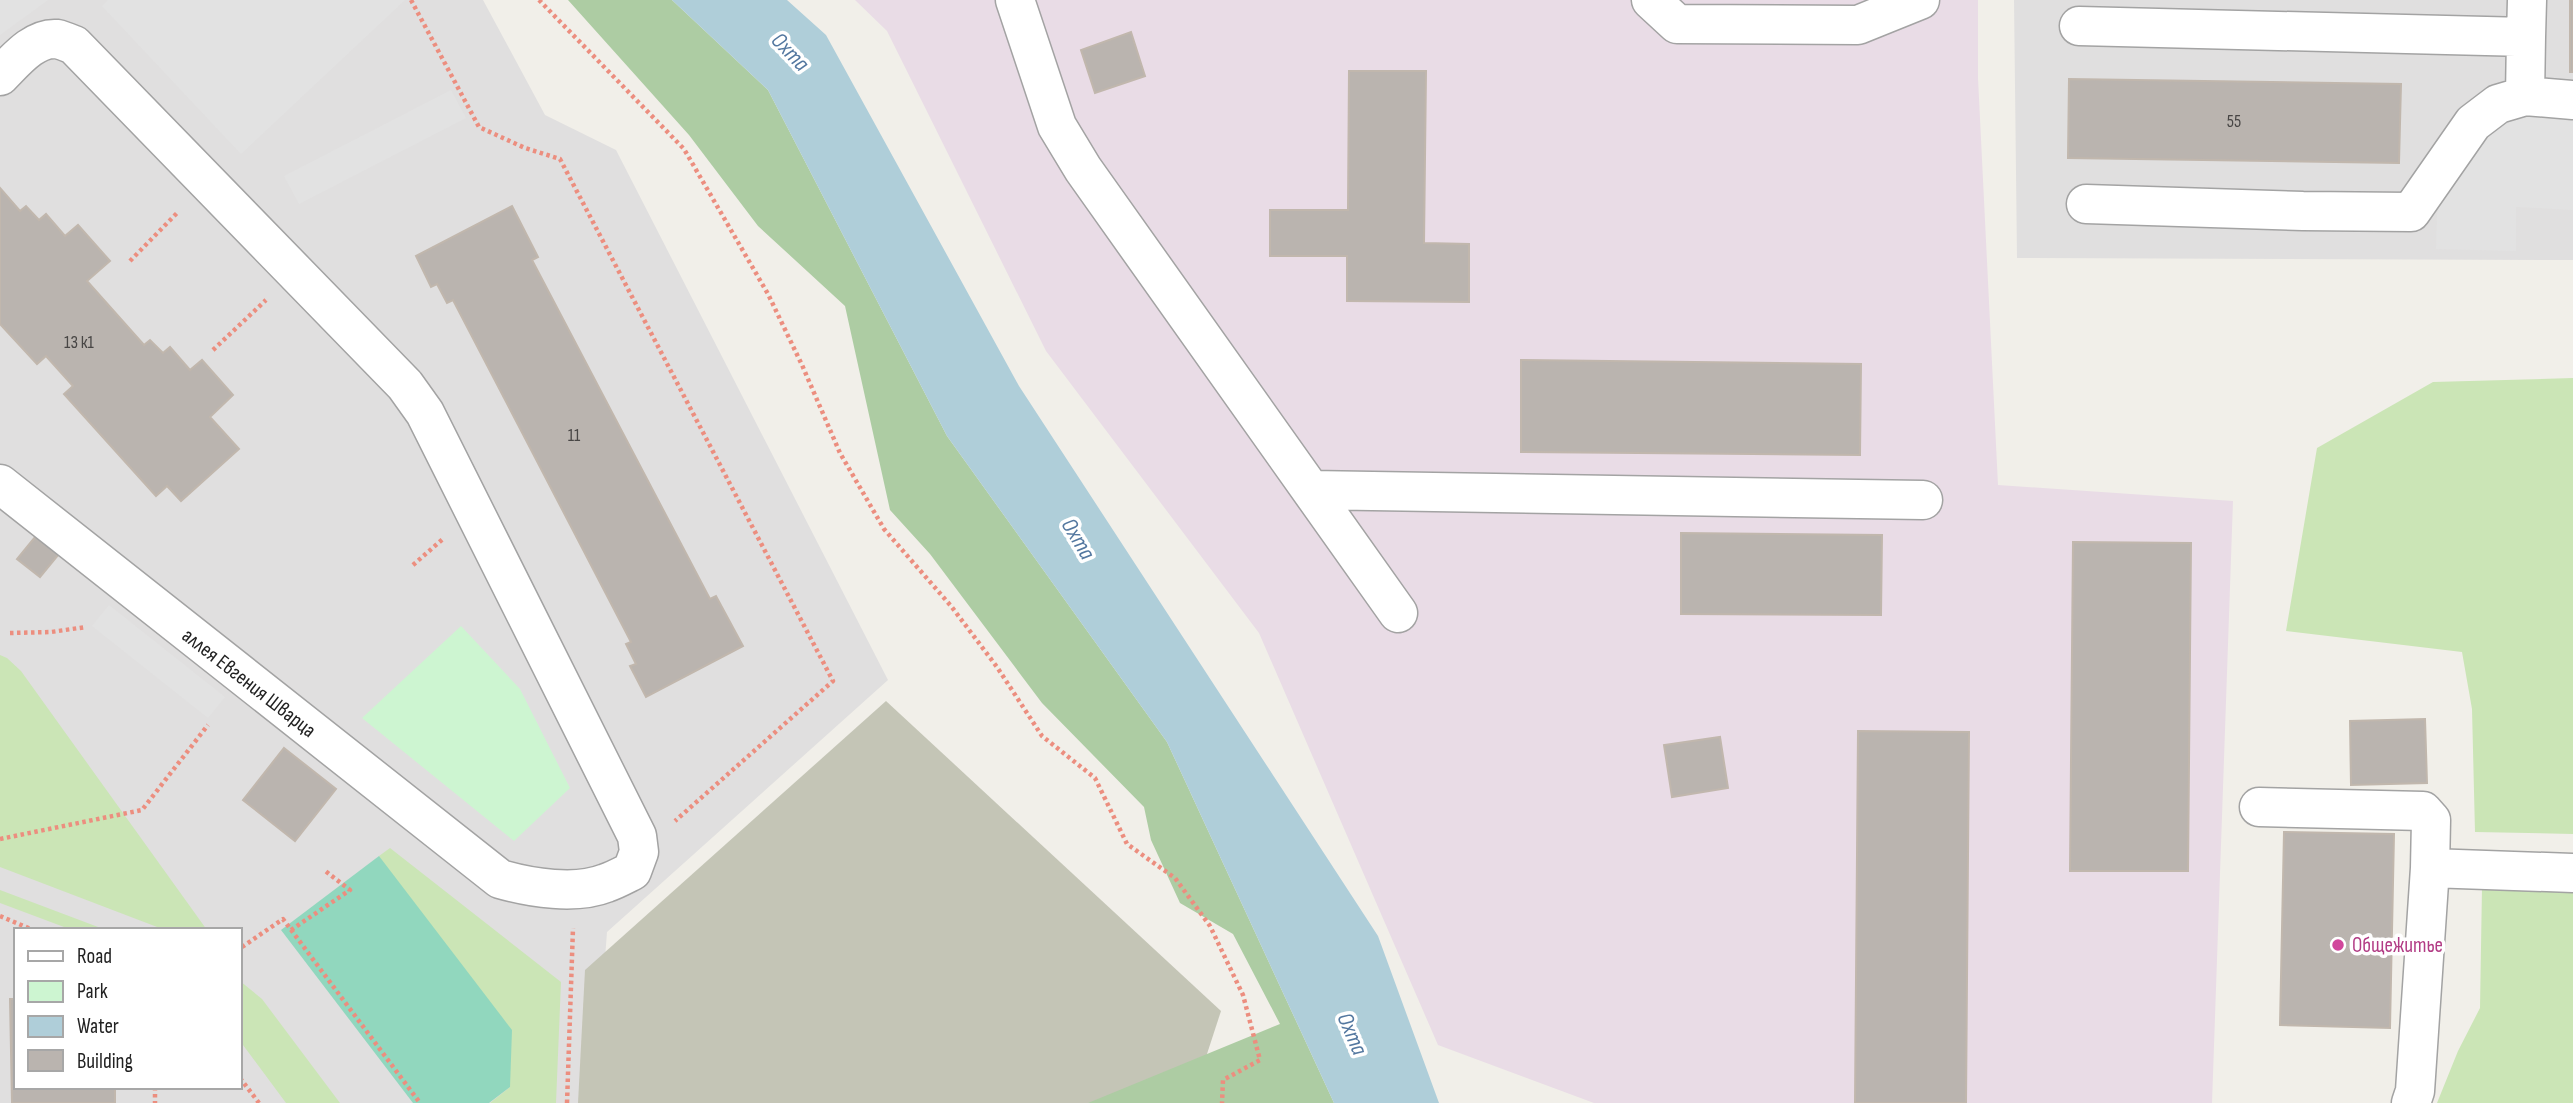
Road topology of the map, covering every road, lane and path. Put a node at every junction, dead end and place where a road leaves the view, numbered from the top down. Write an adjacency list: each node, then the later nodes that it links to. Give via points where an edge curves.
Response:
1 (411, 0): 24 (path, via 479,127 560,159 833,681)
2 (539, 0): 38 (path, via 684,149 768,294 840,453 884,529 951,606 1042,736 1095,778 1127,844 1175,878 1210,926 1243,995 1260,1060 1223,1080)
3 (1015, 0): 17 (street, via 1057,126)
4 (1651, 0): 5 (street, via 1677,24 1858,25)
5 (1920, 0)
6 (2527, 18): 7 (street); 9 (street)
7 (2079, 26)
8 (0, 76): 14 (street, via 40,42 57,39 74,45)
9 (2525, 96): 10 (street); 11 (street, via 2498,104 2473,123 2411,212)
10 (2573, 100)
11 (2086, 204)
12 (180, 210): 13 (path)
13 (130, 261)
14 (295, 272): 15 (path); 29 (street, via 405,385 425,414 637,836 639,852 632,871 605,884)
15 (213, 350)
16 (0, 484): 29 (street, аллея Евгения Шварца, via 500,879)
17 (1311, 490): 18 (street); 19 (street)
18 (1923, 500)
19 (1398, 613)
20 (86, 627): 21 (path)
21 (10, 633)
22 (208, 725): 25 (path, via 142,810)
23 (2259, 807): 26 (street, via 2423,811 2431,820)
24 (666, 829)
25 (0, 839)
26 (2430, 868): 28 (street); 39 (street, via 2416,1091)
27 (324, 870): 32 (path, via 350,890)
28 (2573, 873)
29 (575, 889): 37 (path)
30 (0, 916): 31 (path)
31 (28, 928)
32 (291, 930): 33 (path, via 283,919); 36 (path)
33 (242, 947)
34 (242, 1080): 35 (path)
35 (260, 1103)
36 (420, 1103)
37 (567, 1103)
38 (1222, 1103)
39 (2411, 1103)

